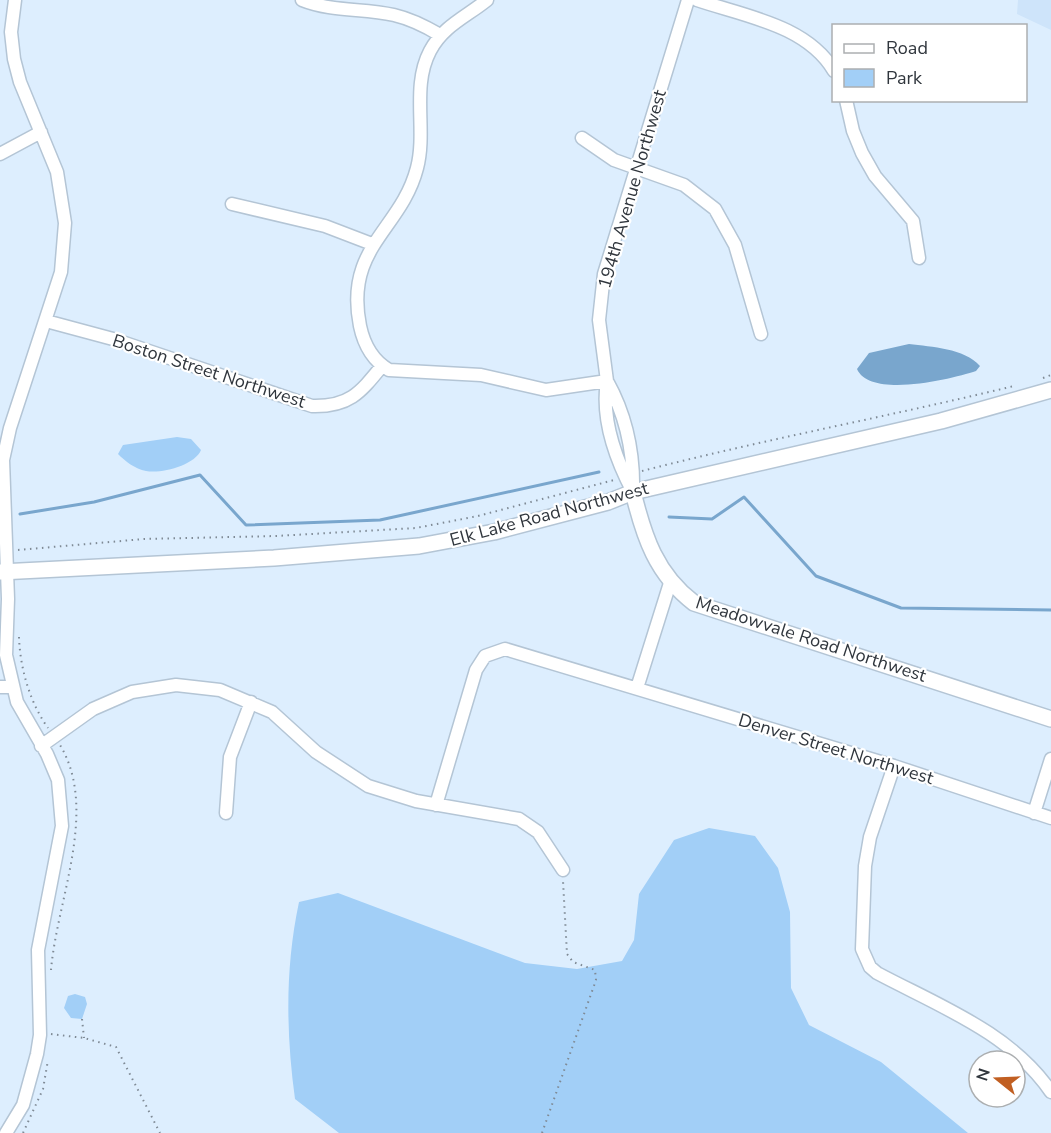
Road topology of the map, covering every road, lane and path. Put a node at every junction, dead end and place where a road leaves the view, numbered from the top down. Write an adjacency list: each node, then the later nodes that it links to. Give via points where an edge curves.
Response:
1 (15, 0): 9 (street, via 11,32 14,59)
2 (302, 0): 6 (street, via 393,15)
3 (487, 0): 6 (street)
4 (688, 0): 12 (street, 194th Avenue Northwest)
5 (697, 0): 7 (street, via 789,31 810,43)
6 (440, 35): 14 (street, via 428,54 422,76 420,140 414,178 404,200)
7 (832, 69)
8 (846, 102): 15 (street, via 852,131 870,169 913,221)
9 (41, 132): 11 (street); 16 (street, via 57,172 65,223 61,272)
10 (582, 138): 12 (street, via 614,160)
11 (0, 154)
12 (636, 168): 17 (street, via 684,185 715,209 735,245); 20 (street, 194th Avenue Northwest, via 600,296)
13 (232, 204): 14 (street, via 325,226)
14 (372, 244): 18 (street, via 361,273 358,309 367,350)
15 (919, 258)
16 (46, 321): 18 (street, Boston Street Northwest, via 312,406 353,398); 25 (street, via 6,443 3,477)
17 (761, 334)
18 (382, 366): 20 (street, via 398,372 481,375 546,390)
19 (1051, 375): 21 (path)
20 (607, 381): 23 (street, 194th Avenue Northwest, via 618,400 634,460)
21 (1046, 384): 24 (street, Elk Lake Road Northwest, via 940,421)
22 (1020, 385): 23 (path, via 891,416 782,436)
23 (629, 475): 24 (street, 194th Avenue Northwest); 25 (path, via 478,516 416,528 144,539)
24 (633, 492): 26 (street, Elk Lake Road Northwest, via 494,532 419,546); 27 (street, Meadowvale Road Northwest, via 650,548)
25 (7, 551): 26 (street)
26 (3, 572): 28 (street, via 8,599)
27 (670, 583): 29 (street); 31 (street, Meadowvale Road Northwest, via 694,603 709,609)
28 (6, 687): 32 (street)
29 (637, 688): 34 (street, Denver Street Northwest); 35 (street, Denver Street Northwest, via 513,650 490,652 480,662 472,682)
30 (251, 702): 32 (street, via 206,687 146,688 105,702); 35 (street, via 272,712 316,752 368,786); 36 (street, via 230,757)
31 (1051, 720)
32 (41, 746): 44 (street, via 58,780 62,826 38,950 40,1035 23,1105)
33 (1051, 759): 37 (street)
34 (894, 766): 37 (street, Denver Street Northwest); 43 (street, via 867,853 861,936 865,959 877,973 993,1035 1022,1057)
35 (436, 805): 39 (street, via 519,819 538,832)
36 (226, 813)
37 (1034, 813): 38 (street, Denver Street Northwest)
38 (1051, 818)
39 (563, 870): 46 (path, via 567,954 573,962 595,970 596,980)
40 (82, 1019): 42 (path)
41 (51, 1034): 42 (path)
42 (84, 1038): 45 (path, via 116,1047)
43 (1051, 1092)
44 (6, 1133)
45 (160, 1133)
46 (542, 1133)

